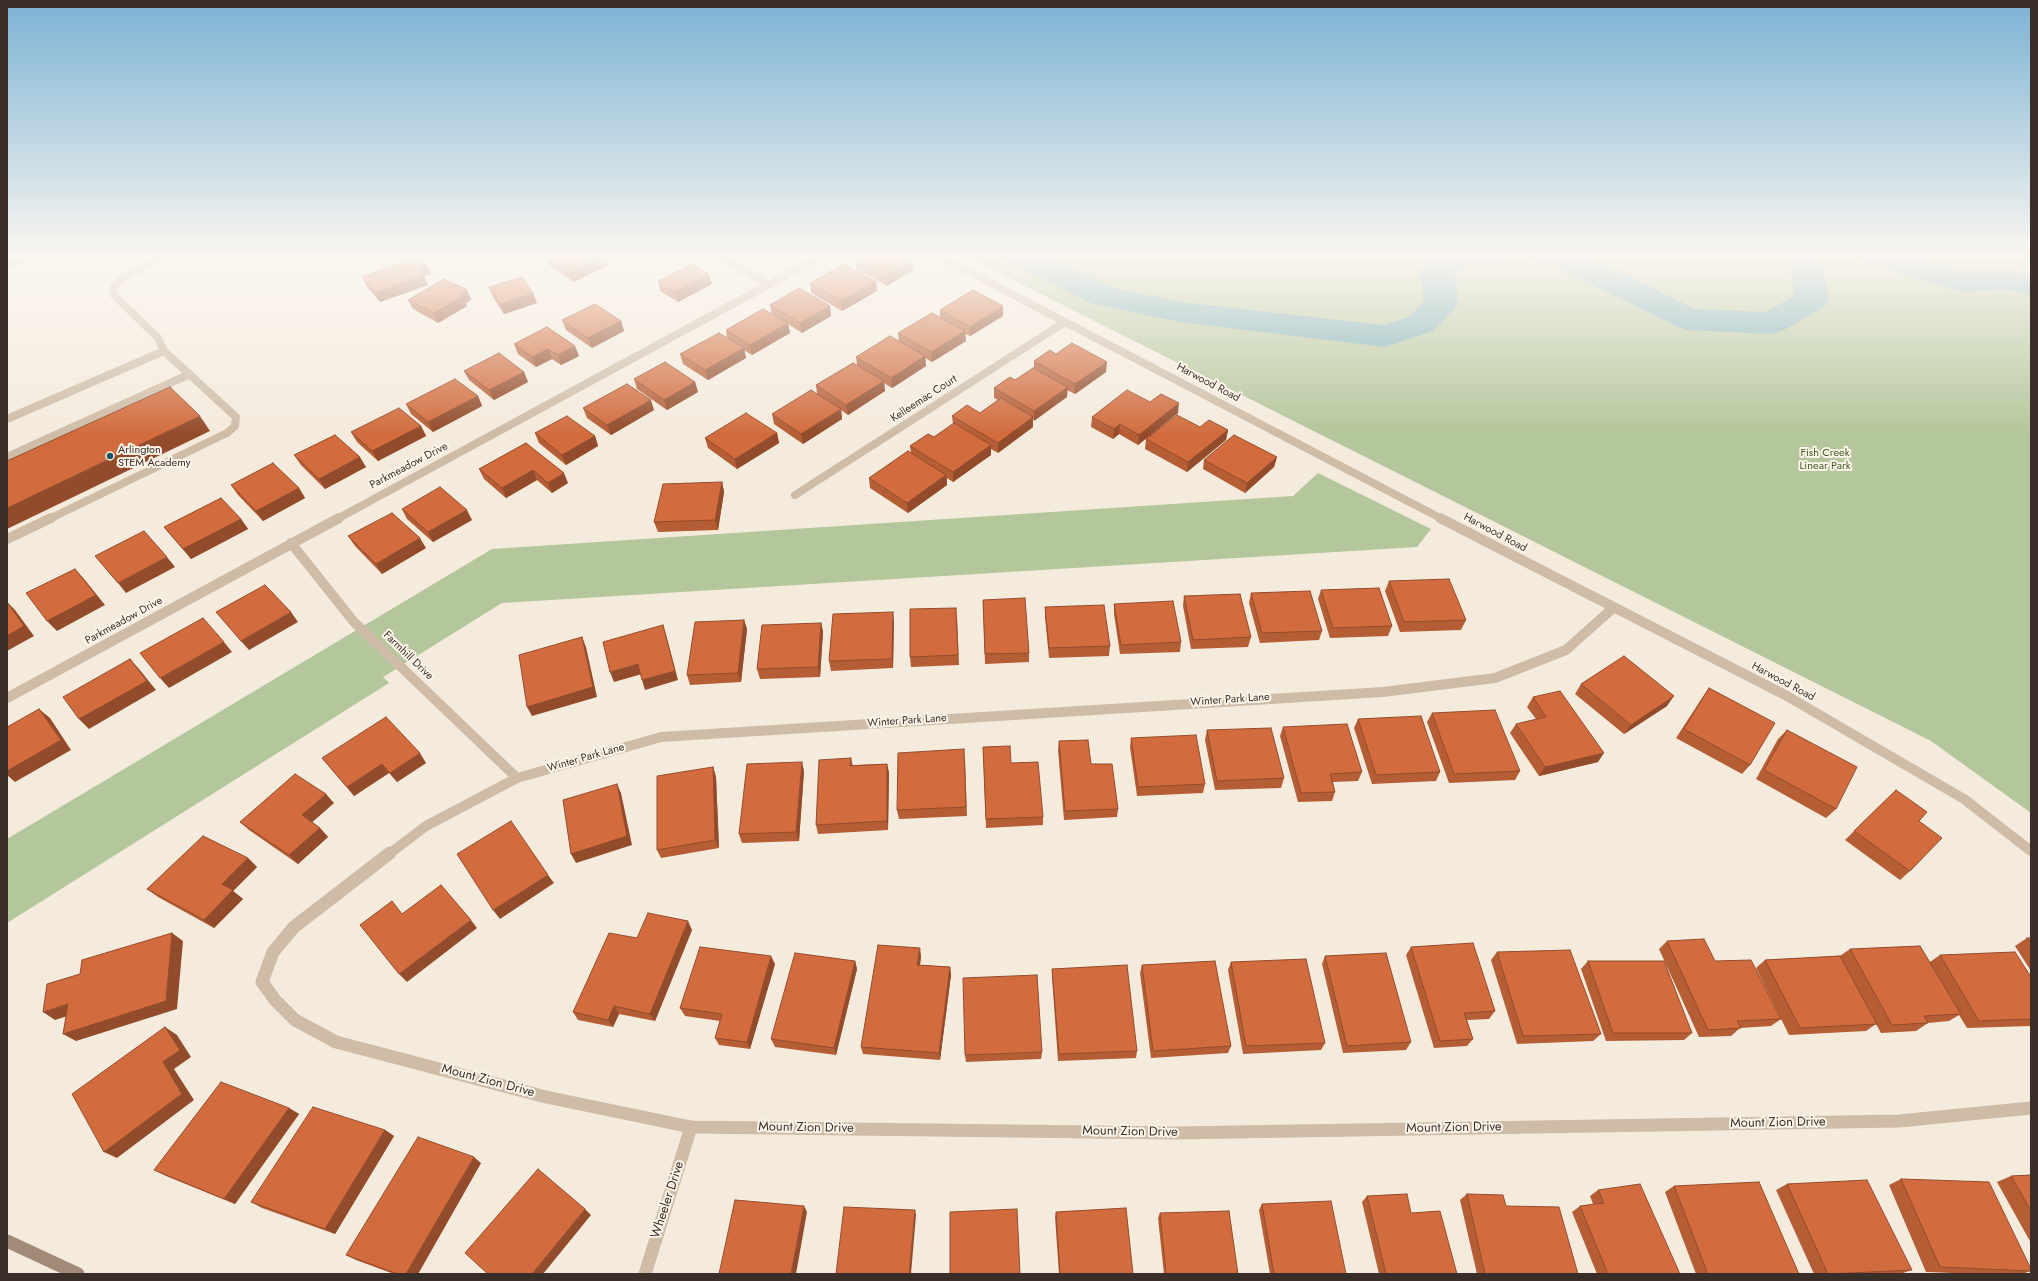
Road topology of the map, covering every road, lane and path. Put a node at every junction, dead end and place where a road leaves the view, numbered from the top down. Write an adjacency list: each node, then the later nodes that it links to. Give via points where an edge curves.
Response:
1 (134, 315): 5 (street, via 158,338)
2 (711, 315): 11 (street, Parkmeadow Drive)
3 (1051, 315): 4 (street, Harwood Road)
4 (1065, 322): 9 (street, Kelleemac Court); 12 (street, Harwood Road)
5 (164, 351): 6 (street); 7 (street)
6 (190, 374): 8 (street); 10 (street, via 236,417 235,426 227,433)
7 (7, 419)
8 (7, 457)
9 (795, 495)
10 (7, 539)
11 (291, 543): 13 (street, Parkmeadow Drive); 14 (street, Farmhill Drive, via 354,622)
12 (1613, 608): 14 (street, Winter Park Lane, via 1566,650 1495,678 1383,692 661,737); 15 (street, Harwood Road, via 1787,696 1957,795)
13 (7, 698)
14 (517, 778): 16 (street, Winter Park Lane, via 426,826 294,927 273,952)
15 (2031, 851)
16 (262, 982): 18 (street, Mount Zion Drive, via 295,1020 336,1042 546,1097)
17 (2031, 1108): 18 (street, Mount Zion Drive, via 1899,1120 1190,1133)
18 (691, 1127): 21 (street, Wheeler Drive)
19 (7, 1241): 20 (main road)
20 (78, 1274)
21 (645, 1274)

